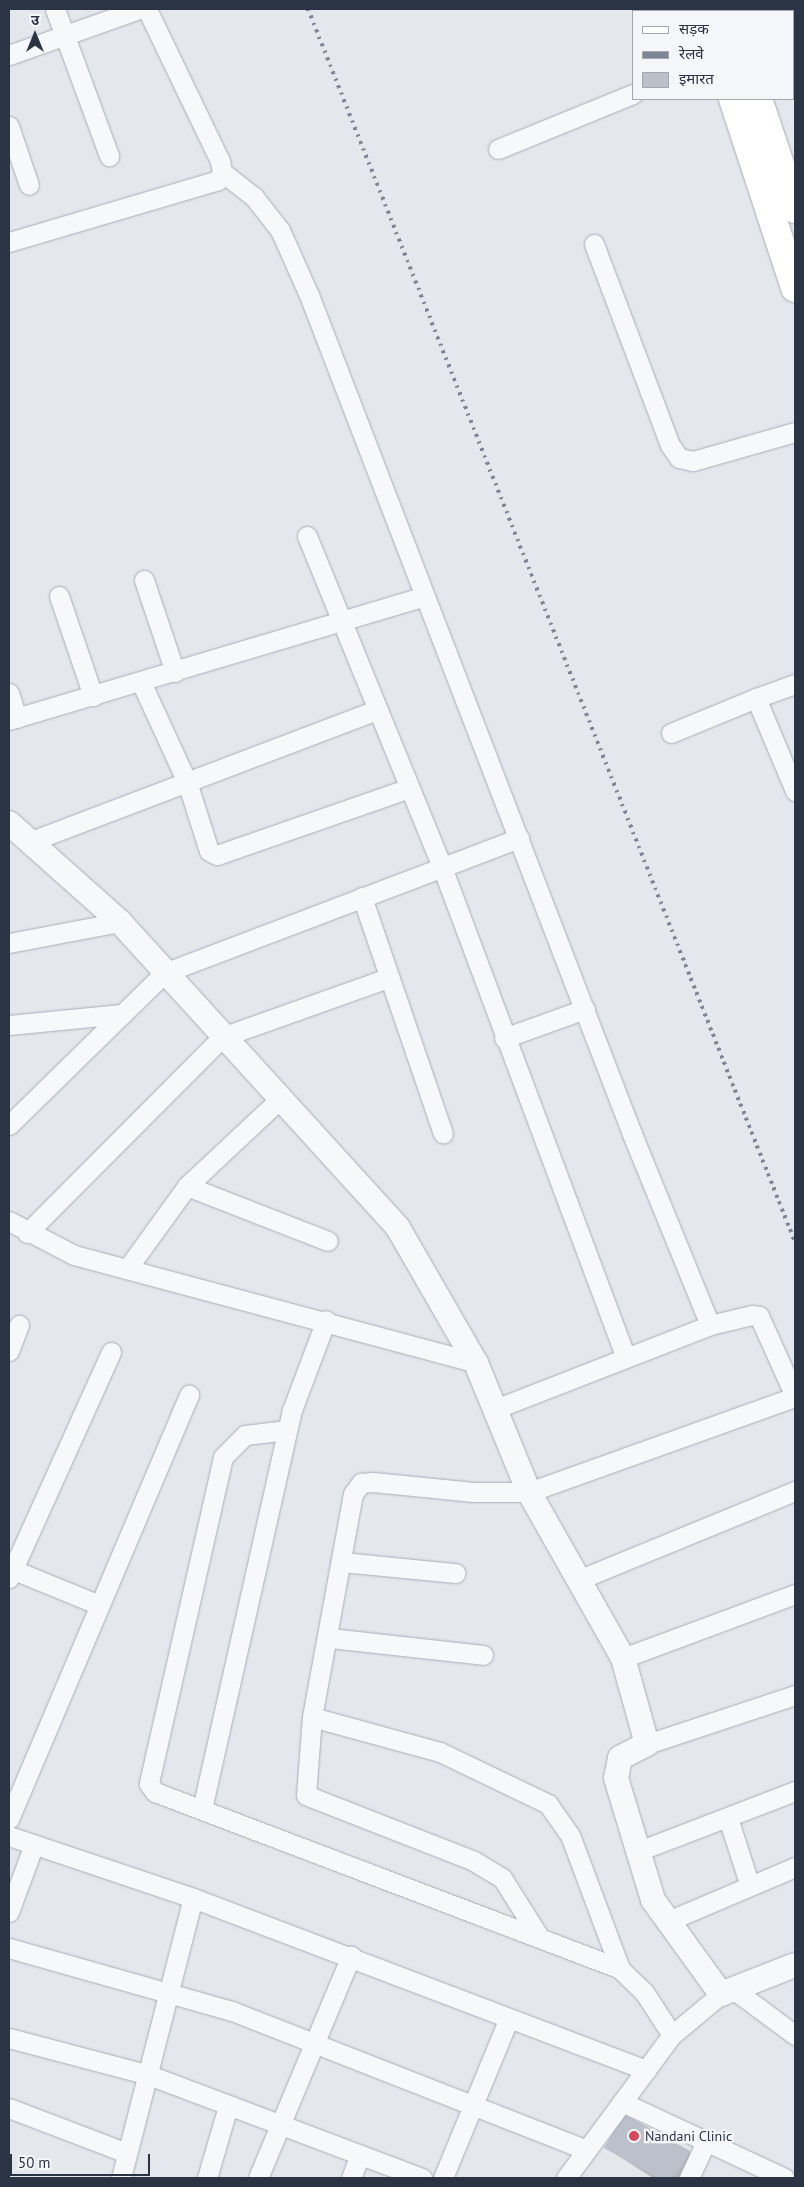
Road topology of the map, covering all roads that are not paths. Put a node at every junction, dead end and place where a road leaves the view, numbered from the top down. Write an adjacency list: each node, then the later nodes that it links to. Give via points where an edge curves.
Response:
1 (55, 9): 4 (street)
2 (139, 9): 4 (street)
3 (146, 9): 12 (street)
4 (65, 35): 5 (street); 11 (street)
5 (9, 55)
6 (632, 94): 10 (street)
7 (733, 100): 17 (main road)
8 (758, 100): 14 (main road)
9 (9, 126): 13 (street)
10 (498, 149)
11 (109, 156)
12 (222, 172): 15 (street, via 208,185); 22 (street, via 254,197 280,230)
13 (29, 185)
14 (795, 209)
15 (9, 242)
16 (594, 244): 18 (street, via 670,445 679,458 693,461)
17 (795, 288)
18 (795, 432)
19 (307, 536): 23 (street)
20 (144, 580): 24 (street)
21 (60, 596): 28 (street)
22 (424, 596): 23 (street); 37 (street)
23 (342, 623): 24 (street); 30 (street)
24 (175, 672): 25 (street)
25 (141, 682): 28 (street); 33 (street)
26 (795, 684): 29 (street)
27 (9, 693): 31 (street)
28 (93, 696): 31 (street)
29 (756, 698): 32 (street); 35 (street)
30 (376, 710): 33 (street); 34 (street)
31 (13, 719)
32 (671, 733)
33 (187, 782): 34 (street, via 209,851 217,855); 38 (street)
34 (409, 788): 39 (street)
35 (795, 791)
36 (9, 823): 38 (street)
37 (519, 838): 39 (street); 45 (street)
38 (30, 842): 41 (street)
39 (442, 867): 40 (street); 49 (street)
40 (362, 897): 43 (street); 44 (street)
41 (120, 922): 42 (street); 43 (street)
42 (9, 943)
43 (164, 973): 46 (street); 48 (street)
44 (388, 978): 48 (street); 52 (street)
45 (585, 1009): 49 (street); 60 (street)
46 (121, 1014): 47 (street); 51 (street)
47 (9, 1025)
48 (222, 1037): 50 (street); 55 (street)
49 (504, 1038): 63 (street)
50 (282, 1096): 53 (street); 64 (street, via 398,1228)
51 (9, 1125)
52 (444, 1134)
53 (187, 1186): 56 (street); 57 (street)
54 (9, 1221): 55 (street)
55 (28, 1233): 57 (street, via 74,1255)
56 (328, 1241)
57 (127, 1269): 58 (street)
58 (326, 1320): 64 (street); 68 (street)
59 (19, 1324): 61 (street)
60 (710, 1324): 63 (street); 66 (street, via 759,1316)
61 (9, 1351)
62 (111, 1352): 72 (street)
63 (626, 1358): 67 (street)
64 (476, 1364): 67 (street)
65 (189, 1395): 76 (street)
66 (795, 1397): 70 (street)
67 (495, 1408): 70 (street)
68 (287, 1430): 84 (street); 84 (street, via 245,1435 223,1457 150,1771 149,1784 155,1792)
69 (795, 1491): 74 (street)
70 (519, 1492): 71 (street, via 474,1492 361,1483 353,1494); 74 (street)
71 (342, 1562): 73 (street); 77 (street)
72 (10, 1572): 76 (street)
73 (455, 1573)
74 (578, 1580): 79 (street)
75 (795, 1594): 79 (street)
76 (98, 1605): 86 (street)
77 (330, 1638): 78 (street); 81 (street)
78 (483, 1655)
79 (622, 1658): 82 (street)
80 (795, 1695): 82 (street)
81 (312, 1718): 95 (street, via 305,1788 309,1799 474,1861 502,1878); 99 (street, via 440,1752 548,1804 570,1835)
82 (647, 1744): 89 (street, via 620,1758 615,1767)
83 (795, 1791): 85 (street)
84 (202, 1809): 95 (street)
85 (728, 1818): 89 (street); 91 (street)
86 (9, 1819)
87 (9, 1836): 88 (street)
88 (34, 1844): 92 (street); 93 (street)
89 (636, 1852): 94 (street, via 653,1900)
90 (795, 1867): 91 (street)
91 (750, 1886): 94 (street)
92 (193, 1898): 97 (street); 100 (street)
93 (9, 1912)
94 (668, 1921): 101 (street)
95 (540, 1938): 99 (street)
96 (9, 1948): 100 (street)
97 (351, 1956): 102 (street); 106 (street)
98 (795, 1965): 101 (street)
99 (620, 1969): 103 (street, via 644,1992)
100 (169, 1990): 106 (street); 108 (street)
101 (723, 1993): 103 (street); 104 (street)
102 (508, 2020): 107 (street); 111 (street)
103 (675, 2031): 107 (street)
104 (795, 2036)
105 (9, 2038): 108 (street)
106 (315, 2041): 111 (street); 113 (street)
107 (646, 2070): 109 (street)
108 (149, 2075): 110 (street); 116 (street)
109 (622, 2102): 114 (street); 115 (street)
110 (228, 2106): 113 (street); 119 (street)
111 (472, 2106): 115 (street); 123 (street)
112 (9, 2108): 116 (street)
113 (280, 2125): 117 (street); 120 (street)
114 (706, 2142): 125 (street); 126 (street)
115 (586, 2150): 124 (street)
116 (127, 2153): 118 (street)
117 (360, 2155): 121 (street); 122 (street)
118 (121, 2178)
119 (206, 2178)
120 (258, 2178)
121 (351, 2178)
122 (422, 2178)
123 (443, 2178)
124 (566, 2178)
125 (689, 2178)
126 (784, 2178)

